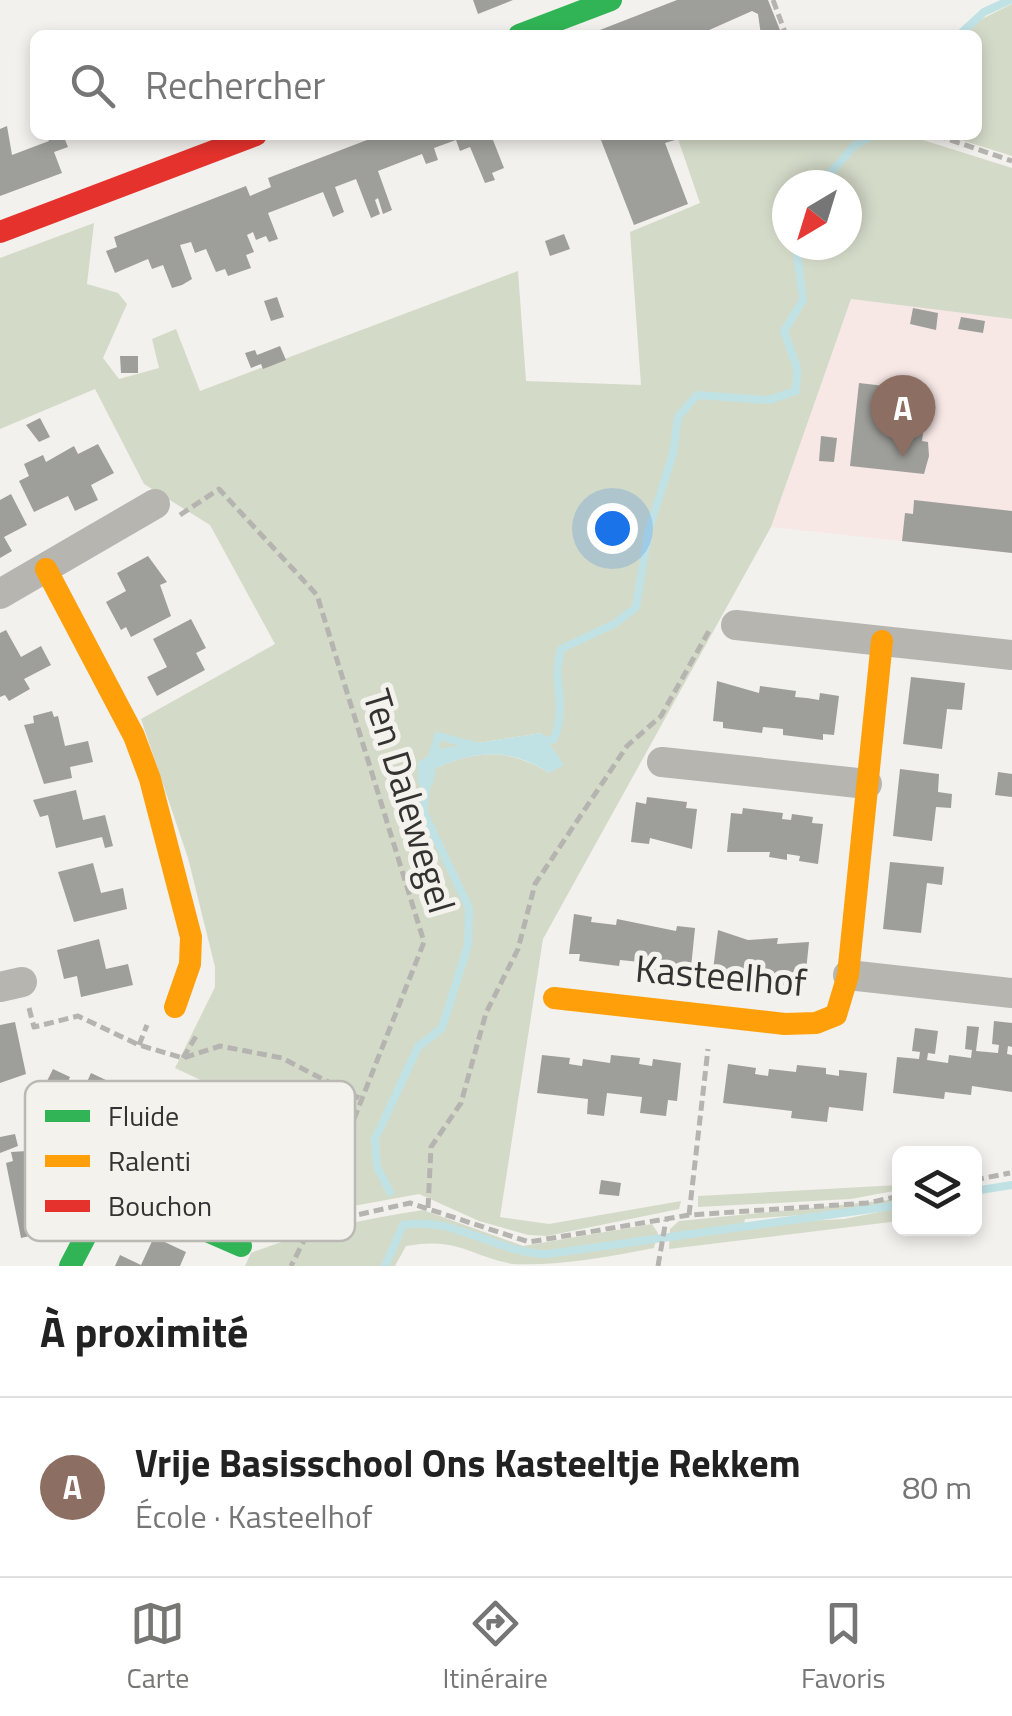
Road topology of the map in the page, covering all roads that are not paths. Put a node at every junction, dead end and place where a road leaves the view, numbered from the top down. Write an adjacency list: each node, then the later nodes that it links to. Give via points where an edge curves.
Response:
1 (612, 0): 2 (street)
2 (578, 6): 3 (street)
3 (530, 30)
4 (243, 140): 5 (street)
5 (0, 232)
6 (156, 504): 7 (street)
7 (46, 569): 8 (street); 17 (street, via 150,779 191,937 190,964)
8 (0, 594)
9 (725, 624): 10 (street)
10 (882, 641): 11 (street); 13 (street, Kasteelhof)
11 (1012, 654)
12 (662, 762): 13 (street)
13 (868, 784): 14 (street, Kasteelhof)
14 (848, 975): 15 (street, Kasteelhof); 16 (street, Kasteelhof, via 840,1008 817,1026)
15 (1012, 993)
16 (554, 998)
17 (175, 1007)
18 (83, 1241): 21 (street)
19 (230, 1241): 20 (street)
20 (241, 1246)
21 (70, 1266)

